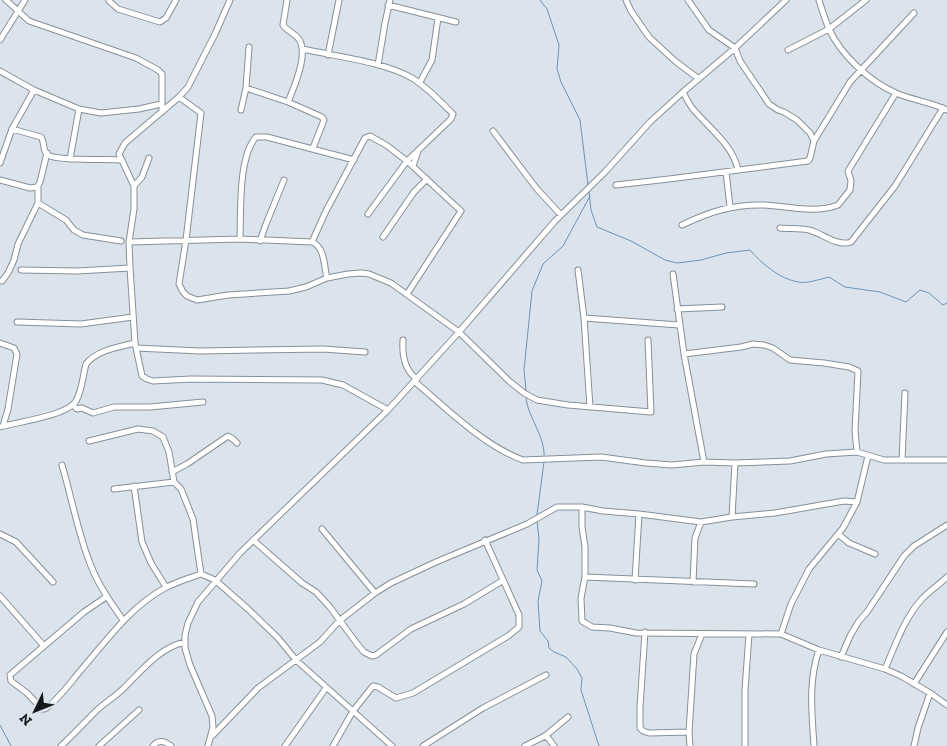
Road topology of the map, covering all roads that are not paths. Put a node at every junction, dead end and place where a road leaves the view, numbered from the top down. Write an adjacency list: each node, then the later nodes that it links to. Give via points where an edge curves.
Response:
1 (6, 0): 14 (street)
2 (24, 0): 14 (street)
3 (176, 0): 12 (street, via 160,22 118,9)
4 (230, 0): 35 (street, via 197,71)
5 (287, 0): 23 (street, via 284,25 298,38)
6 (339, 0): 25 (street)
7 (626, 0): 29 (street, via 649,37)
8 (688, 0): 22 (street, via 709,30)
9 (786, 0): 22 (street)
10 (819, 0): 18 (street)
11 (866, 0): 18 (street)
12 (109, 2)
13 (389, 3): 16 (street); 26 (street)
14 (17, 11): 19 (street); 37 (street, via 29,21 136,58 158,70 162,74)
15 (914, 13): 27 (street)
16 (438, 18): 17 (street); 30 (street, via 432,60)
17 (456, 22)
18 (829, 29): 24 (street); 27 (street, via 844,52)
19 (2, 31): 20 (street)
20 (0, 40)
21 (249, 47): 31 (street)
22 (735, 48): 29 (street); 44 (street, via 769,104 798,120)
23 (303, 49): 25 (street); 36 (street, via 298,77)
24 (788, 50)
25 (328, 55): 26 (street)
26 (378, 65): 30 (street)
27 (861, 69): 34 (street); 44 (street)
28 (0, 71): 32 (street)
29 (699, 79): 33 (street)
30 (420, 82): 47 (street, via 453,116)
31 (246, 88): 36 (street); 40 (street)
32 (34, 90): 39 (street); 42 (street)
33 (683, 92): 56 (street, via 692,108 727,146); 67 (street)
34 (896, 93): 38 (street); 65 (street, via 848,171 850,190 838,205 811,209 765,205)
35 (179, 97): 41 (street); 72 (street, via 201,113)
36 (288, 102): 46 (street, via 323,118 324,125)
37 (161, 104): 39 (street, via 100,113); 41 (street)
38 (945, 109): 69 (street, via 895,186 851,242 809,230)
39 (79, 110): 49 (street)
40 (242, 110)
41 (162, 112): 51 (street, via 124,142 119,154)
42 (12, 129): 45 (street); 48 (street, via 41,137)
43 (493, 131): 67 (street)
44 (814, 141): 56 (street, via 808,161)
45 (3, 144): 54 (street)
46 (313, 148): 52 (street); 71 (street, via 260,136 255,138 242,171)
47 (419, 149): 53 (street); 55 (street)
48 (47, 153): 49 (street); 62 (street)
49 (70, 158): 51 (street)
50 (149, 158): 63 (street)
51 (121, 160): 63 (street)
52 (354, 160): 53 (street, via 365,138 370,136); 76 (street)
53 (407, 161): 55 (street); 66 (street)
54 (0, 163)
55 (413, 166): 58 (street)
56 (738, 170): 57 (street)
57 (726, 172): 61 (street); 65 (street)
58 (427, 179): 70 (street); 83 (street, via 461,212)
59 (0, 180): 62 (street, via 30,188)
60 (284, 180): 74 (street)
61 (616, 184)
62 (38, 186): 64 (street)
63 (134, 186): 75 (street)
64 (38, 203): 73 (street, via 83,235); 82 (street, via 8,273)
65 (730, 207): 68 (street)
66 (368, 214)
67 (561, 215): 90 (street)
68 (682, 225)
69 (780, 228)
70 (383, 237)
71 (240, 239): 72 (street); 74 (street)
72 (186, 240): 75 (street); 81 (street, via 179,284 192,299 289,291)
73 (121, 241)
74 (260, 241): 76 (street)
75 (130, 242): 77 (street)
76 (312, 242): 81 (street, via 320,250)
77 (130, 268): 78 (street); 86 (street)
78 (21, 270)
79 (578, 270): 87 (street)
80 (673, 274): 85 (street)
81 (327, 278): 83 (street, via 369,274)
82 (1, 282)
83 (407, 294): 90 (street)
84 (722, 307): 85 (street)
85 (677, 309): 89 (street)
86 (133, 317): 88 (street, via 81,324); 94 (street)
87 (584, 318): 89 (street); 101 (street)
88 (17, 322)
89 (679, 325): 96 (street)
90 (459, 332): 97 (street); 101 (street, via 524,393 537,400)
91 (403, 340): 97 (street, via 404,361)
92 (648, 340): 101 (street, via 650,412)
93 (0, 343): 103 (street, via 14,348 17,354 8,409)
94 (135, 346): 95 (street, via 200,351 323,349); 100 (street, via 104,352 89,360); 102 (street, via 142,376 153,381 322,380 343,385)
95 (366, 352)
96 (684, 354): 106 (street, via 764,345 790,360 849,367 858,372); 110 (street)
97 (416, 380): 102 (street); 110 (street, via 494,446 517,458 535,460 582,456 672,465)
98 (905, 393): 108 (street)
99 (203, 402): 100 (street, via 114,407 93,412)
100 (73, 405): 103 (street, via 28,421)
101 (590, 406)
102 (388, 410): 126 (street)
103 (1, 426)
104 (89, 442): 113 (street, via 138,429 153,431 165,439)
105 (237, 443): 113 (street, via 228,436)
106 (857, 452): 107 (street); 111 (street, via 790,461)
107 (868, 456): 108 (street); 117 (street)
108 (902, 460): 109 (street)
109 (947, 460)
110 (704, 462): 111 (street)
111 (735, 463): 120 (street)
112 (62, 466): 141 (street, via 91,568)
113 (172, 472): 114 (street)
114 (174, 482): 115 (street); 129 (street, via 181,489 193,519)
115 (134, 486): 116 (street); 138 (street, via 142,542)
116 (114, 489)
117 (857, 502): 120 (street, via 844,501); 125 (street)
118 (582, 507): 119 (street); 127 (street, via 557,507 527,524); 130 (street)
119 (639, 514): 121 (street); 134 (street)
120 (732, 517): 121 (street)
121 (701, 522): 136 (street, via 695,538)
122 (947, 525): 152 (street, via 904,556 859,621)
123 (322, 529): 139 (street)
124 (0, 534): 135 (street, via 16,542)
125 (838, 534): 128 (street, via 849,543); 148 (street, via 809,569 791,604)
126 (253, 540): 132 (street); 143 (street, via 316,592)
127 (485, 540): 133 (street); 139 (street, via 417,570)
128 (875, 554)
129 (201, 574): 132 (street); 138 (street)
130 (585, 577): 134 (street); 144 (street, via 581,598 582,621 592,627)
131 (947, 577): 154 (street, via 916,607)
132 (215, 580): 149 (street, via 192,613); 153 (street, via 278,638)
133 (502, 580): 143 (street, via 464,604 411,629 372,656 364,652); 161 (street, via 519,615 519,627 414,693 396,698 373,686)
134 (635, 580): 136 (street)
135 (53, 582)
136 (693, 582): 137 (street)
137 (754, 584)
138 (166, 587): 142 (street)
139 (376, 593): 143 (street)
140 (0, 596): 150 (street)
141 (106, 597): 142 (street); 150 (street)
142 (123, 620): 150 (street, via 58,697 42,709 9,677)
143 (339, 620): 153 (street, via 320,642)
144 (645, 632): 146 (street); 163 (street, via 640,728 649,733)
145 (947, 632): 156 (street)
146 (702, 634): 147 (street); 163 (street, via 694,654)
147 (749, 634): 148 (street); 181 (street)
148 (781, 634): 151 (street)
149 (185, 642): 164 (street, via 190,665 212,716); 168 (street, via 170,646 157,656)
150 (44, 646)
151 (819, 650): 152 (street); 182 (street, via 813,669)
152 (841, 657): 154 (street)
153 (296, 660): 157 (street); 164 (street, via 258,688)
154 (885, 669): 156 (street)
155 (546, 675): 177 (street)
156 (914, 684): 158 (street)
157 (326, 688): 161 (street); 173 (street)
158 (930, 692): 159 (street); 167 (street)
159 (946, 703)
160 (139, 710): 169 (street)
161 (353, 711): 166 (street); 174 (street)
162 (568, 717): 165 (street)
163 (689, 732): 180 (street)
164 (212, 736): 172 (street)
165 (545, 736): 178 (street); 179 (street)
166 (386, 740): 175 (street); 176 (street)
167 (916, 745)
168 (61, 746)
169 (99, 746)
170 (153, 746): 171 (street, via 162,741)
171 (171, 746)
172 (208, 746)
173 (284, 746)
174 (333, 746)
175 (382, 746)
176 (392, 746)
177 (423, 746)
178 (525, 746)
179 (554, 746)
180 (690, 746)
181 (745, 746)
182 (814, 746)

